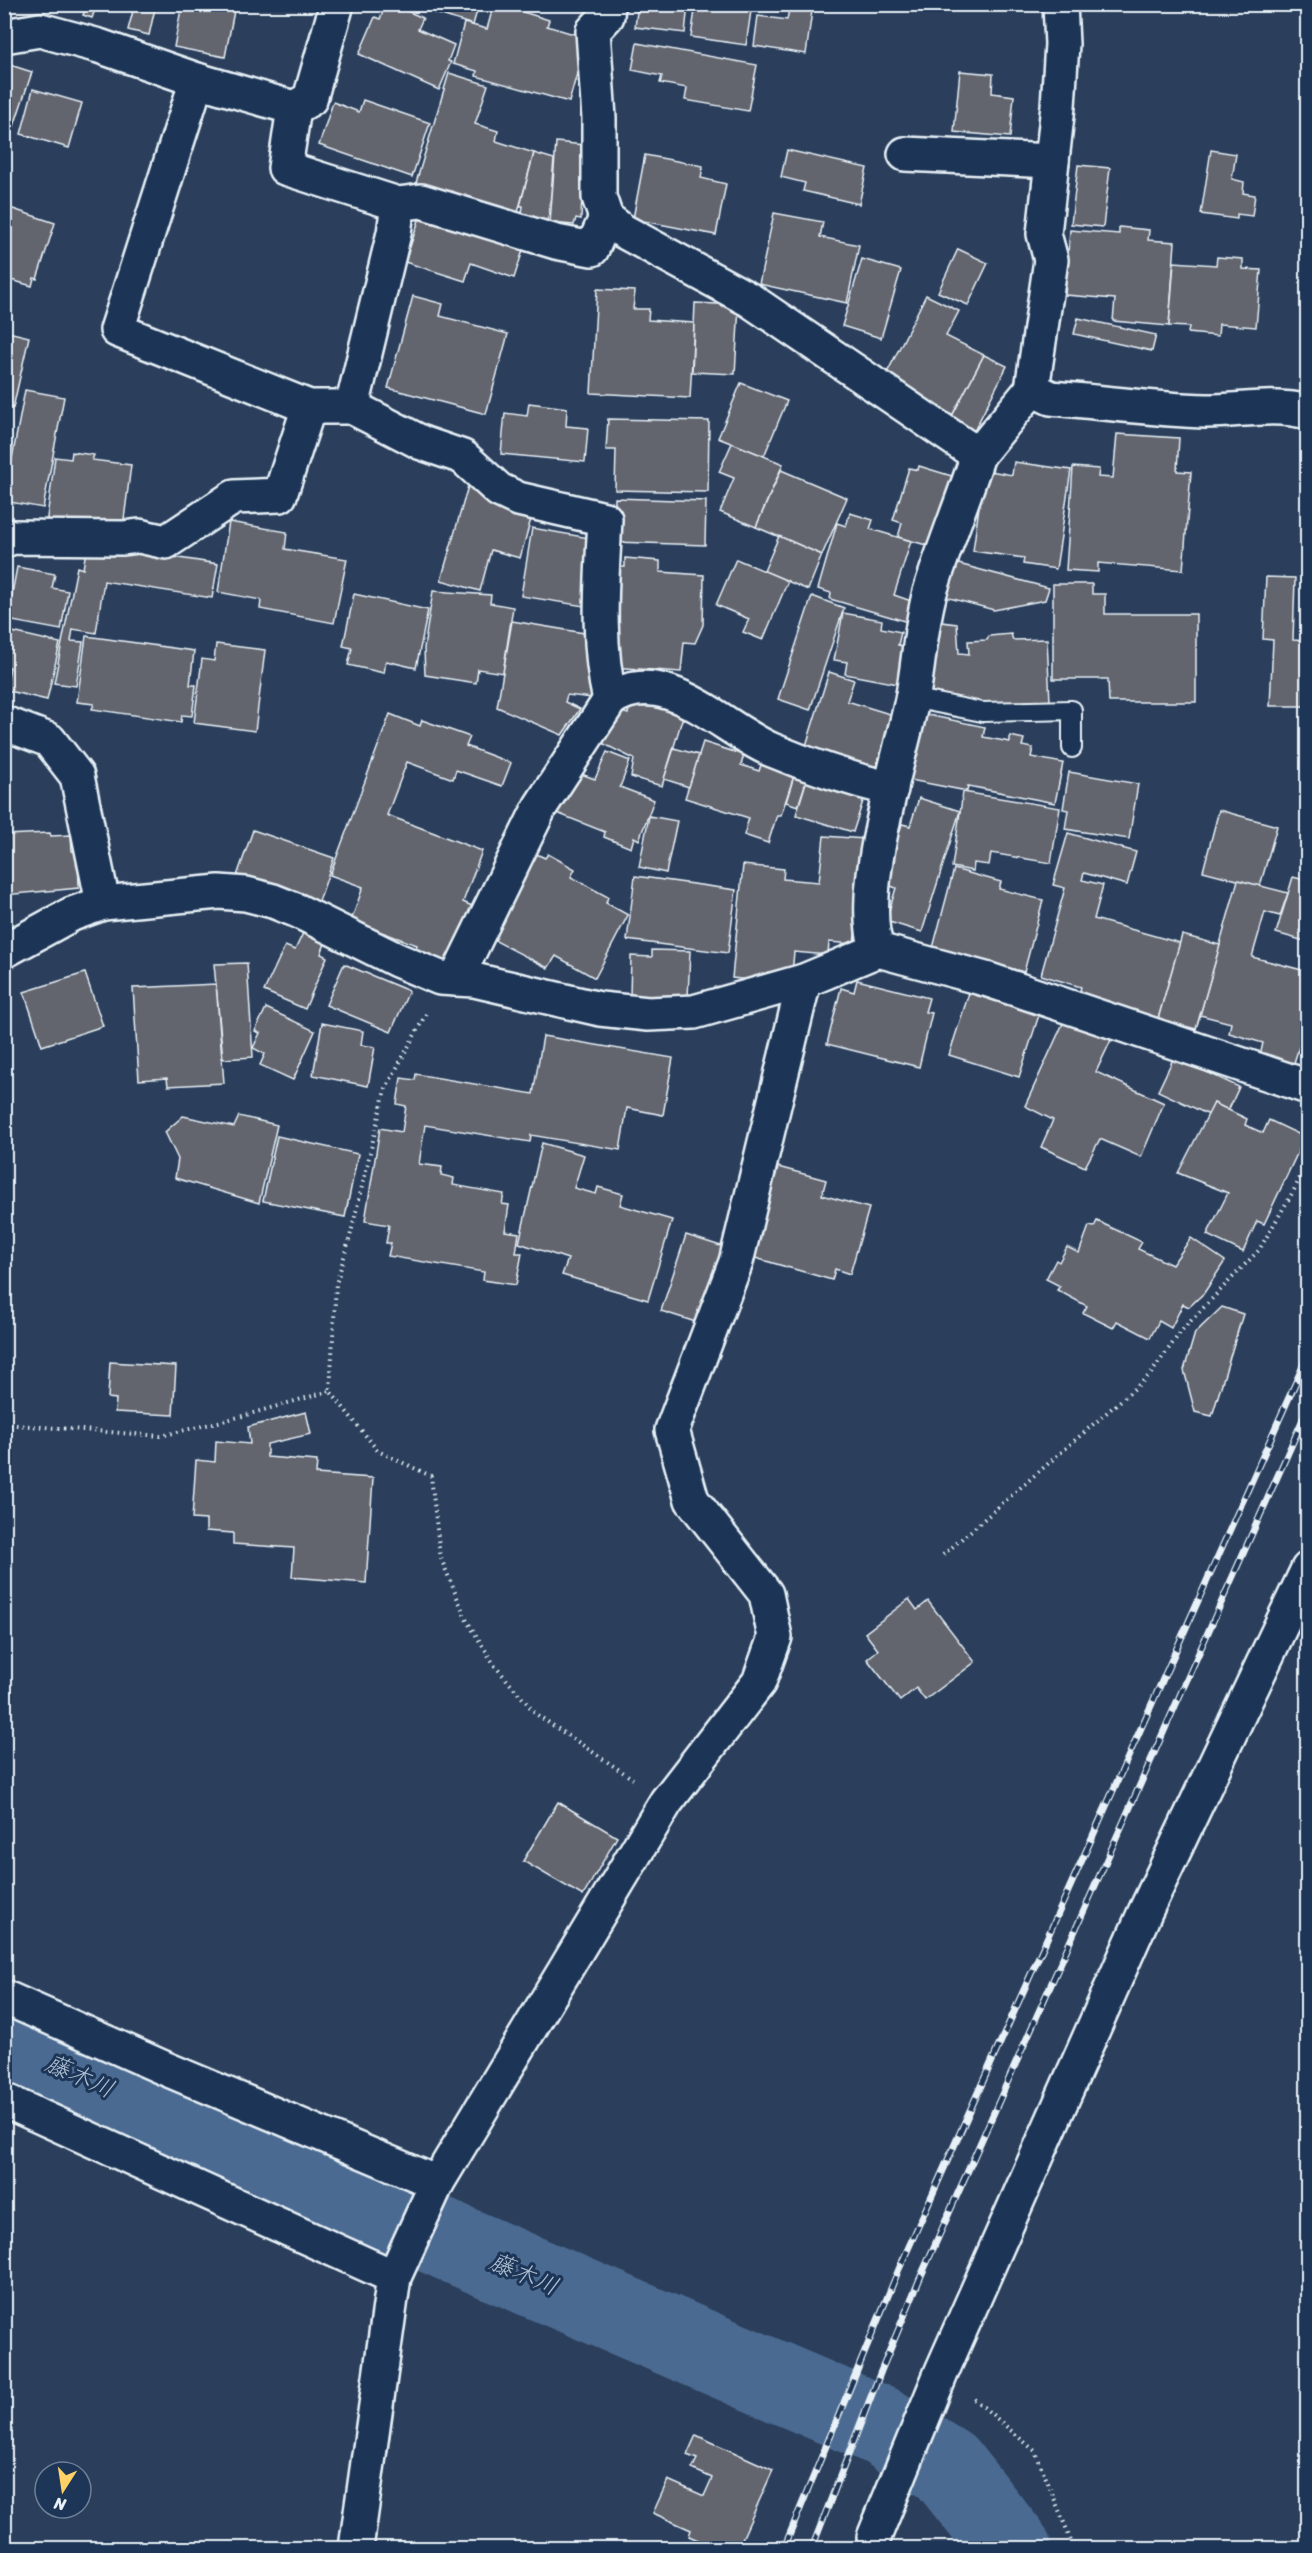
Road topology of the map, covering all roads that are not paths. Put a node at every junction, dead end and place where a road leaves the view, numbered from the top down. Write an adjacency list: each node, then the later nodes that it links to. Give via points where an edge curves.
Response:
1 (37, 4): 5 (street)
2 (336, 4): 7 (street, via 310,99)
3 (608, 4): 11 (street, via 607,16 593,32 599,130 598,197)
4 (1060, 4): 9 (street, via 1062,45)
5 (13, 35): 6 (street, via 40,30)
6 (197, 80): 7 (street); 13 (street, via 117,330)
7 (294, 108): 10 (street, via 285,168)
8 (906, 154): 9 (street)
9 (1052, 161): 12 (street, via 1044,234 1051,260)
10 (398, 204): 11 (street, via 421,201 592,249); 14 (street)
11 (606, 218): 16 (street, via 750,300)
12 (1032, 389): 15 (street, via 1051,398 1208,411 1258,407); 16 (street)
13 (309, 407): 14 (street); 17 (street, via 280,495 234,497 166,542 139,536 11,537)
14 (352, 407): 19 (street, via 422,443 463,457 499,490 518,499 605,519 600,631)
15 (1308, 412)
16 (978, 455): 18 (street, via 930,593)
17 (4, 541)
18 (912, 698): 21 (lane, via 982,712 1072,710); 22 (street)
19 (610, 700): 22 (street, via 620,692 645,690 683,697 769,749); 26 (street, via 540,807)
20 (4, 723): 23 (street, via 49,741 77,776)
21 (1072, 748)
22 (891, 789): 24 (street, via 871,907 871,928)
23 (103, 903): 25 (street, via 72,914); 26 (street, via 219,892 246,894 281,904 398,960)
24 (878, 950): 27 (street); 28 (street, via 989,980)
25 (4, 951)
26 (451, 979): 27 (street, via 474,980 600,1009 648,1014 693,1012)
27 (804, 981): 32 (street, via 736,1262 672,1430 692,1500 766,1594 775,1636 759,1682 666,1802)
28 (1308, 1086)
29 (1308, 1569): 34 (street, via 1145,1912 942,2371 888,2497)
30 (4, 1997): 32 (street)
31 (4, 2100): 33 (street)
32 (433, 2192): 33 (street)
33 (397, 2269): 35 (street)
34 (879, 2545)
35 (356, 2548)

